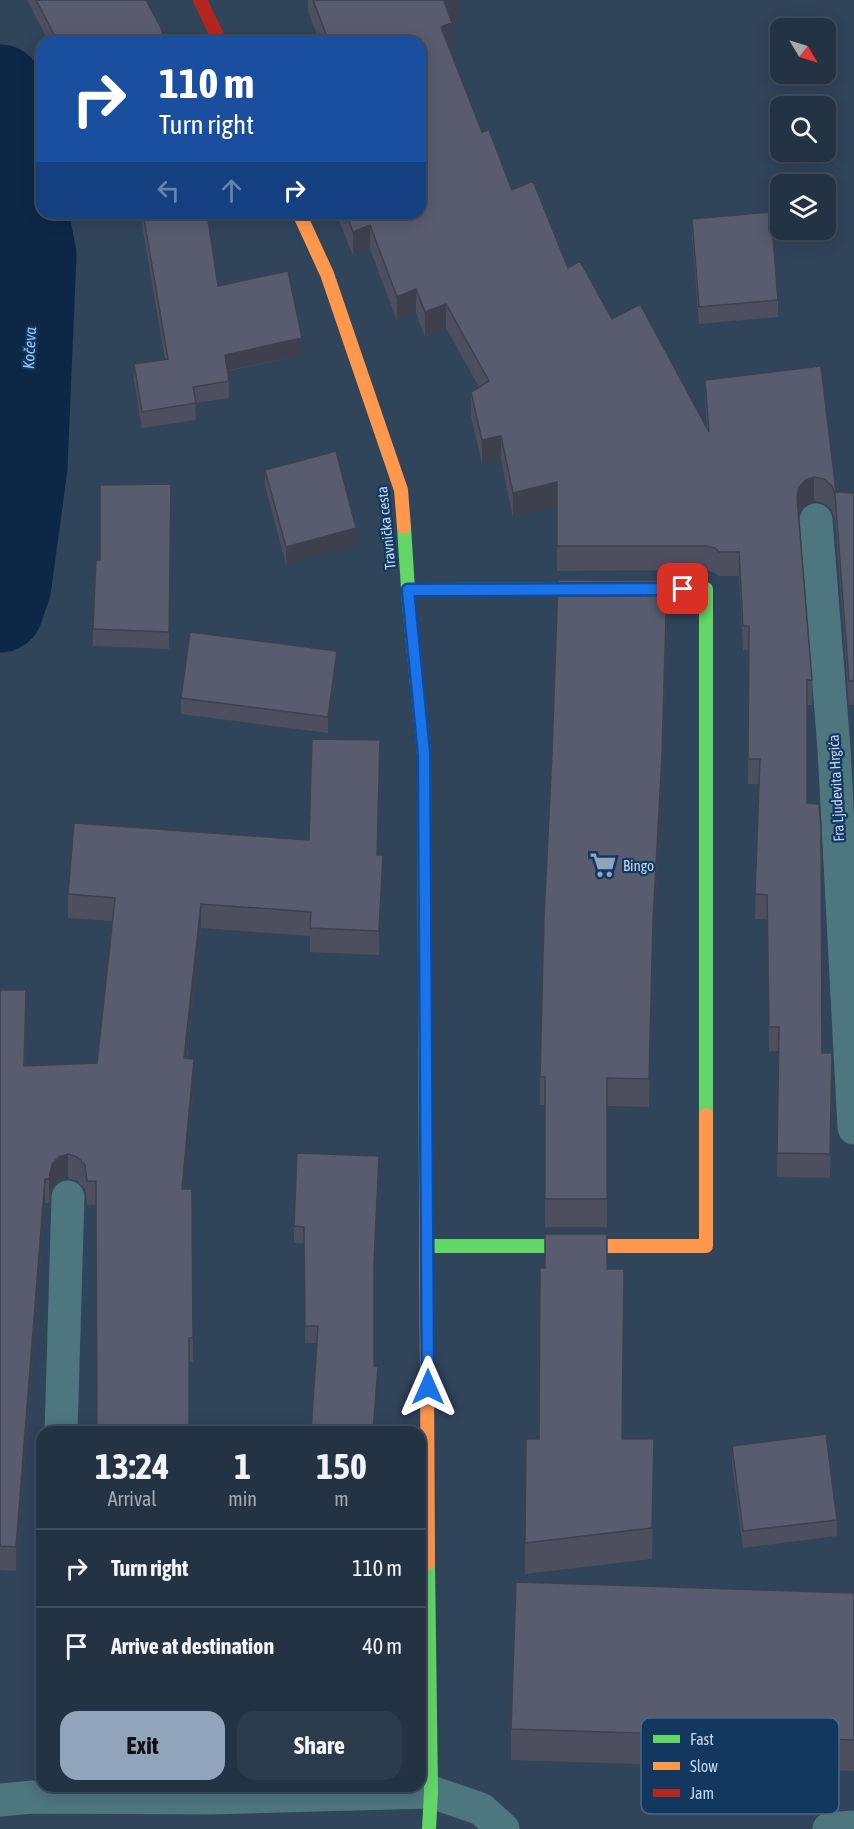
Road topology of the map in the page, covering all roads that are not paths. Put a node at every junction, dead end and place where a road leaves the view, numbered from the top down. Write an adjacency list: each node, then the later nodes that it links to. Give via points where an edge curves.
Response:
1 (200, 0): 2 (main road)
2 (217, 36)
3 (302, 219): 5 (main road, Travnička cesta, via 327,274 401,490)
4 (816, 520): 6 (street, Fra Ljudevita Hrgića, via 834,749)
5 (408, 590): 8 (main road, Travnička cesta, via 424,754); 8 (main road, via 706,589 706,1246)
6 (854, 1128)
7 (68, 1197): 9 (street)
8 (427, 1246): 11 (main road, Travnička cesta)
9 (61, 1426)
10 (51, 1792): 11 (street, via 210,1798); 12 (street)
11 (431, 1792): 14 (main road, Travnička cesta); 15 (street, via 481,1809)
12 (0, 1800)
13 (854, 1827): 16 (street)
14 (429, 1829)
15 (503, 1829)
16 (829, 1829)

